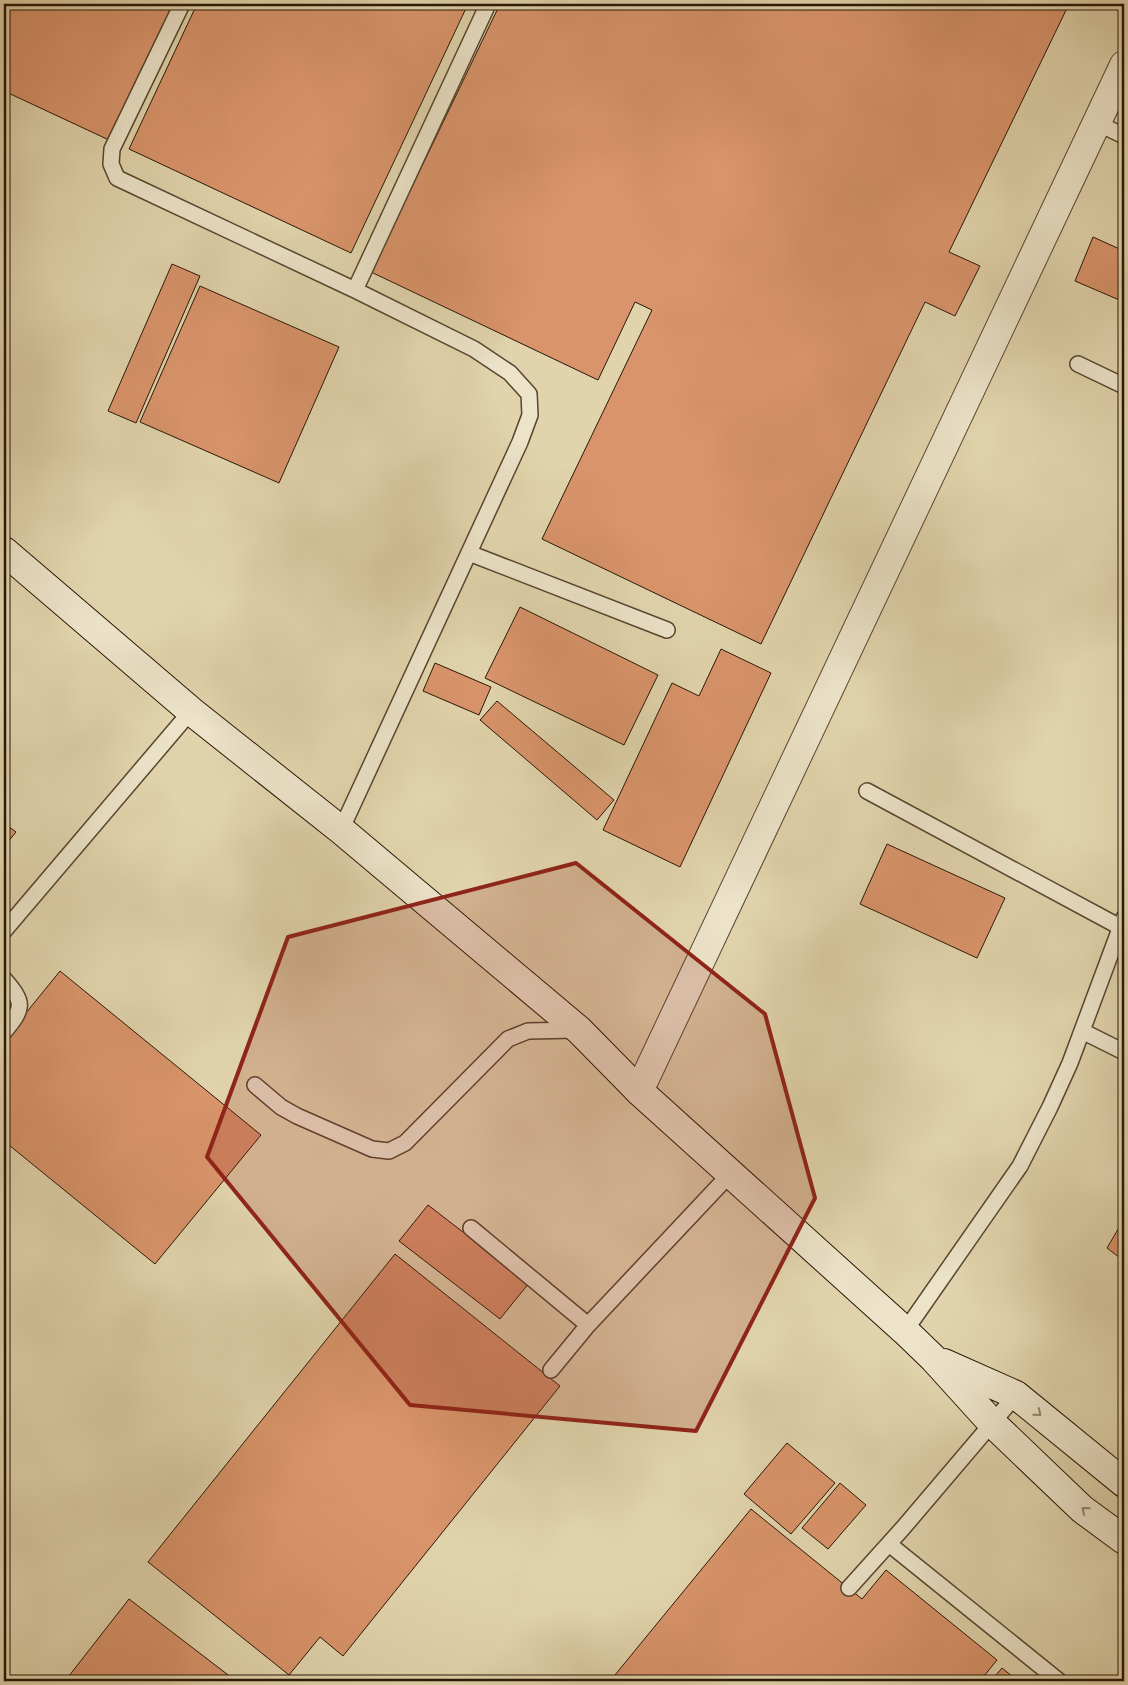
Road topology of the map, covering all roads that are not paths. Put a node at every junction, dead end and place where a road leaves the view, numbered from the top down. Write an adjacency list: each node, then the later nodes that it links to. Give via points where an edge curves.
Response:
1 (182, 4): 6 (lane, via 112,149 111,164 117,178)
2 (488, 4): 6 (lane)
3 (1124, 65): 4 (street)
4 (1097, 123): 5 (lane); 23 (street)
5 (1124, 136)
6 (355, 290): 10 (lane, via 474,348 510,373 530,394 530,414 520,442)
7 (1078, 364): 8 (lane)
8 (1124, 386)
9 (4, 552): 12 (street)
10 (469, 553): 11 (lane); 14 (lane)
11 (667, 630)
12 (191, 711): 14 (street); 16 (lane)
13 (867, 791): 15 (lane)
14 (342, 830): 18 (street)
15 (1122, 922): 19 (lane)
16 (4, 931)
17 (4, 979): 20 (lane, via 19,998 20,1009)
18 (579, 1030): 22 (lane, via 528,1032 508,1039 405,1143 389,1151 372,1149 297,1116); 23 (street)
19 (1082, 1031): 21 (lane); 27 (lane, via 1050,1107 1020,1166)
20 (4, 1032)
21 (1124, 1052)
22 (255, 1085)
23 (639, 1091): 24 (street)
24 (731, 1174): 26 (lane); 27 (street)
25 (471, 1228): 26 (lane)
26 (588, 1326): 29 (lane)
27 (905, 1331): 28 (street)
28 (934, 1359): 30 (street); 31 (street)
29 (551, 1370)
30 (1016, 1395): 31 (lane); 32 (street, one-way to 32)
31 (992, 1423): 33 (street, one-way to 31, via 1082,1509); 34 (lane)
32 (1124, 1483)
33 (1124, 1540)
34 (889, 1544): 35 (lane); 36 (lane)
35 (849, 1588)
36 (1059, 1681)

